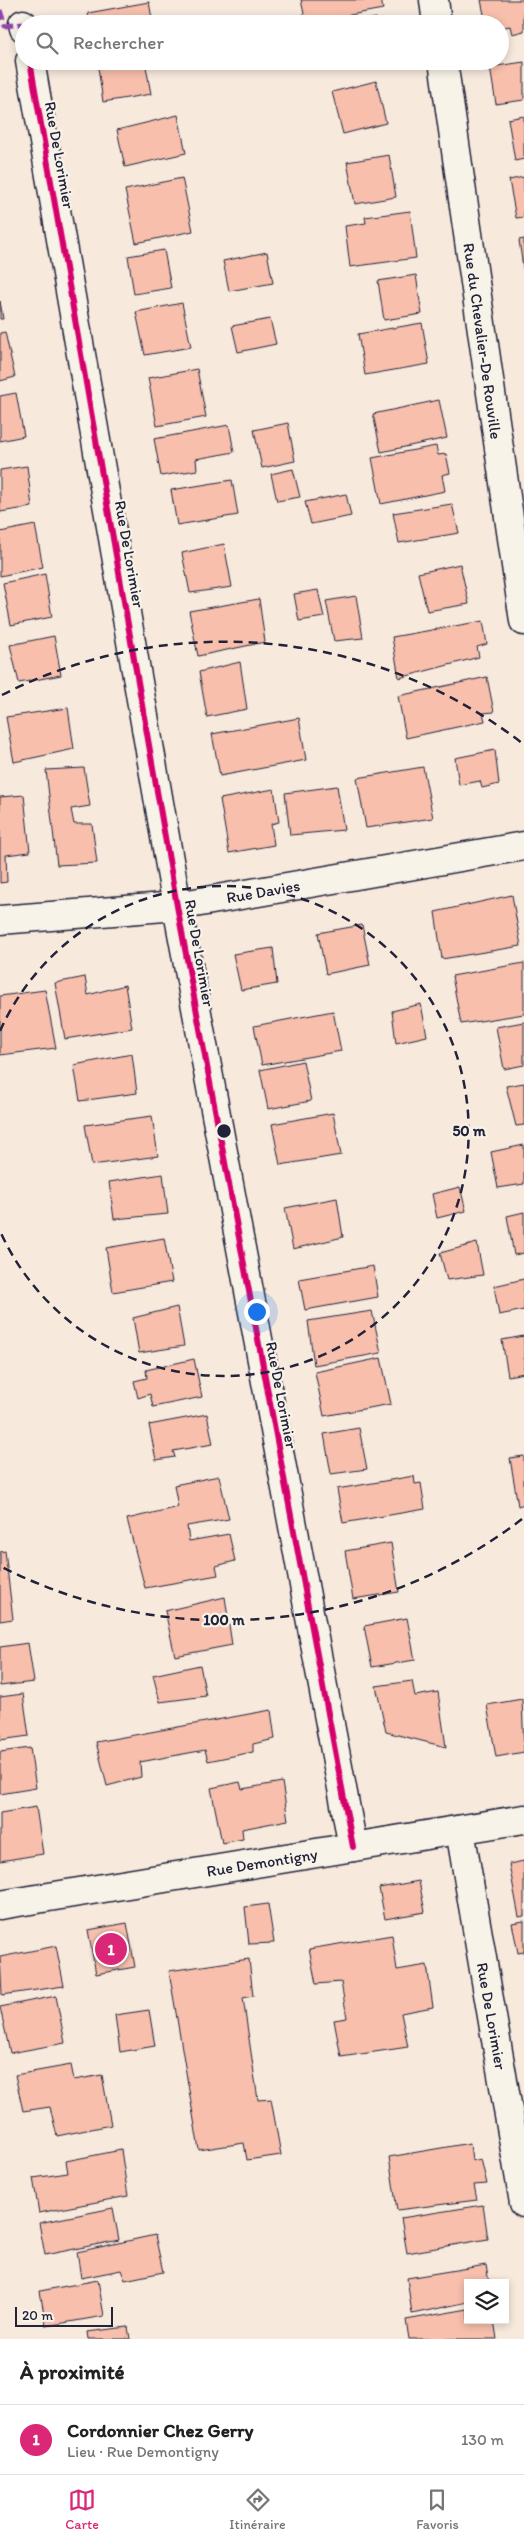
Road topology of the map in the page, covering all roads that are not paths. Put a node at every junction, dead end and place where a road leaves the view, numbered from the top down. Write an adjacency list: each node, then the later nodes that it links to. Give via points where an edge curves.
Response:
1 (434, 0): 2 (street)
2 (436, 15)
3 (32, 70): 7 (street, Rue De Lorimier)
4 (444, 70): 5 (street, Rue du Chevalier-De Rouville)
5 (524, 621)
6 (524, 846): 7 (street, Rue Davies)
7 (177, 906): 8 (street, Rue Davies); 11 (street, Rue De Lorimier)
8 (0, 920)
9 (524, 1819): 10 (street, Rue Demontigny)
10 (460, 1830): 11 (street, Rue Demontigny); 13 (street, Rue De Lorimier)
11 (353, 1848): 12 (street, Rue Demontigny)
12 (0, 1905)
13 (524, 2203)

